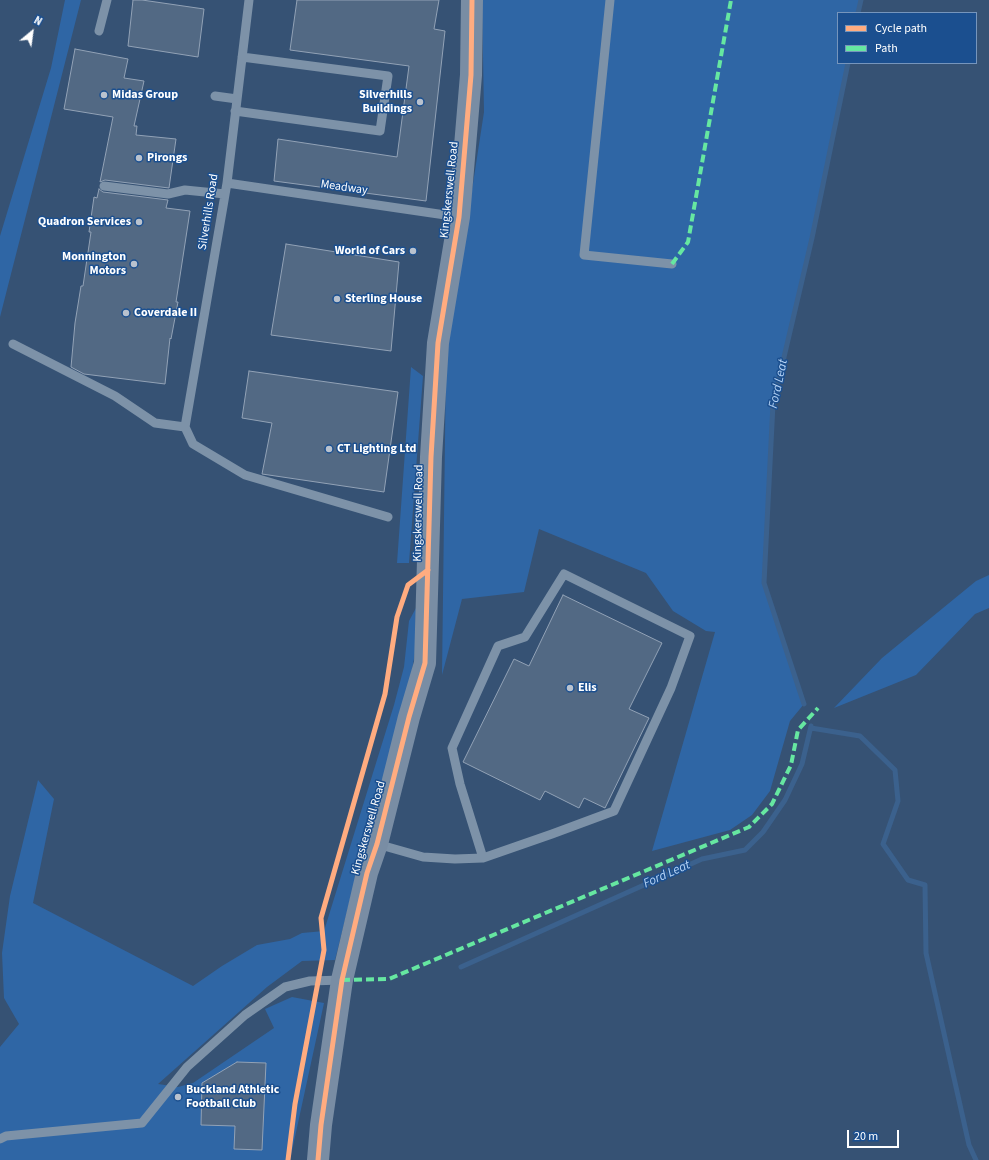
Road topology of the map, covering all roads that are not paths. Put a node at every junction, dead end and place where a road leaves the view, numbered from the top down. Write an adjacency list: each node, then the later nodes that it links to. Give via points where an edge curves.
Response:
1 (107, 0): 5 (lane)
2 (248, 0): 6 (lane, Silverhills Road)
3 (472, 0): 13 (street, Kingskerswell Road, via 471,75)
4 (610, 0): 14 (lane, via 584,255)
5 (99, 31)
6 (242, 57): 8 (lane, Silverhills Road); 9 (lane, via 388,76 380,131)
7 (215, 96): 8 (lane)
8 (237, 99): 9 (lane, Silverhills Road)
9 (235, 111): 10 (lane, Silverhills Road)
10 (226, 183): 12 (lane, Silverhills Road); 13 (lane, Meadway)
11 (104, 186): 12 (lane, via 168,194 186,190)
12 (225, 194): 16 (lane, Silverhills Road)
13 (459, 217): 18 (street, Kingskerswell Road, via 438,343 431,456 425,663)
14 (672, 264)
15 (13, 344): 16 (lane, via 115,396 155,423)
16 (185, 427): 17 (lane, via 193,444 245,476)
17 (388, 517)
18 (376, 844): 19 (lane, via 423,857); 20 (street, Kingskerswell Road)
19 (483, 858): 19 (lane, via 614,811 671,688 690,636 564,574 525,637 498,646 452,748 460,784)
20 (342, 980): 21 (lane, via 310,981 285,987 245,1015 187,1067 142,1123 6,1136); 22 (street, Kingskerswell Road)
21 (0, 1139)
22 (318, 1160)

